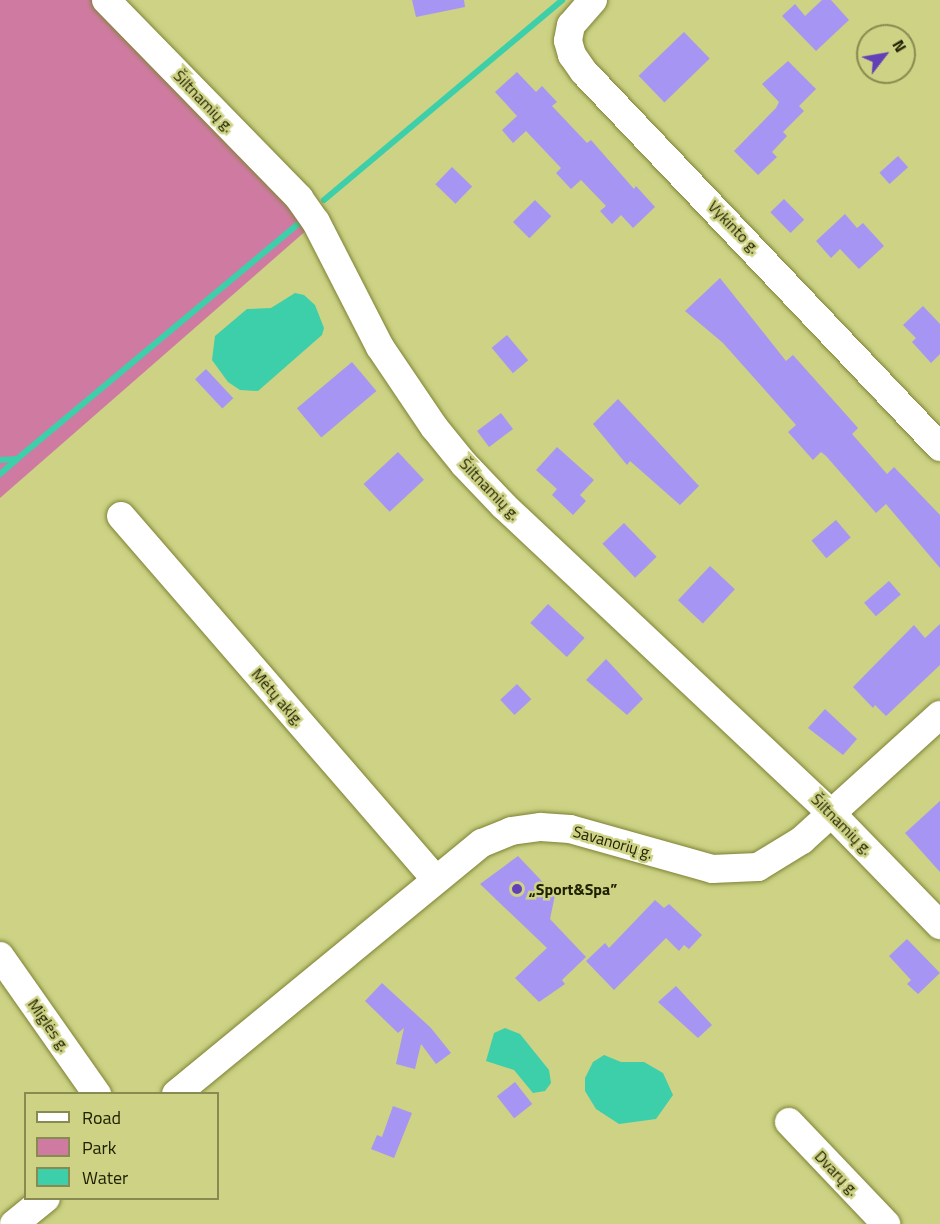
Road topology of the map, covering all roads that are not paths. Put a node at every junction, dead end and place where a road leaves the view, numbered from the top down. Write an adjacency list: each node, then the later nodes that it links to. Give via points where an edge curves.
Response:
1 (106, 0): 6 (street, Šiltnamių g., via 298,198 316,222 380,347 434,428 464,464)
2 (593, 0): 3 (street, Vykinto g., via 571,25 568,40 572,55 585,72)
3 (940, 447)
4 (121, 516): 7 (street, Mėtų aklg.)
5 (940, 714): 6 (street, Savanorių g.)
6 (832, 814): 7 (street, Savanorių g., via 780,855 758,867 733,871 684,863 570,829 541,827 511,831 482,843); 8 (street, Šiltnamių g.)
7 (435, 878): 11 (street, Savanorių g.)
8 (940, 925)
9 (0, 956): 10 (street, Miglės g.)
10 (96, 1092)
11 (178, 1092)
12 (789, 1122): 15 (street, Dvarų g.)
13 (44, 1210): 14 (street)
14 (14, 1224)
15 (886, 1224)

